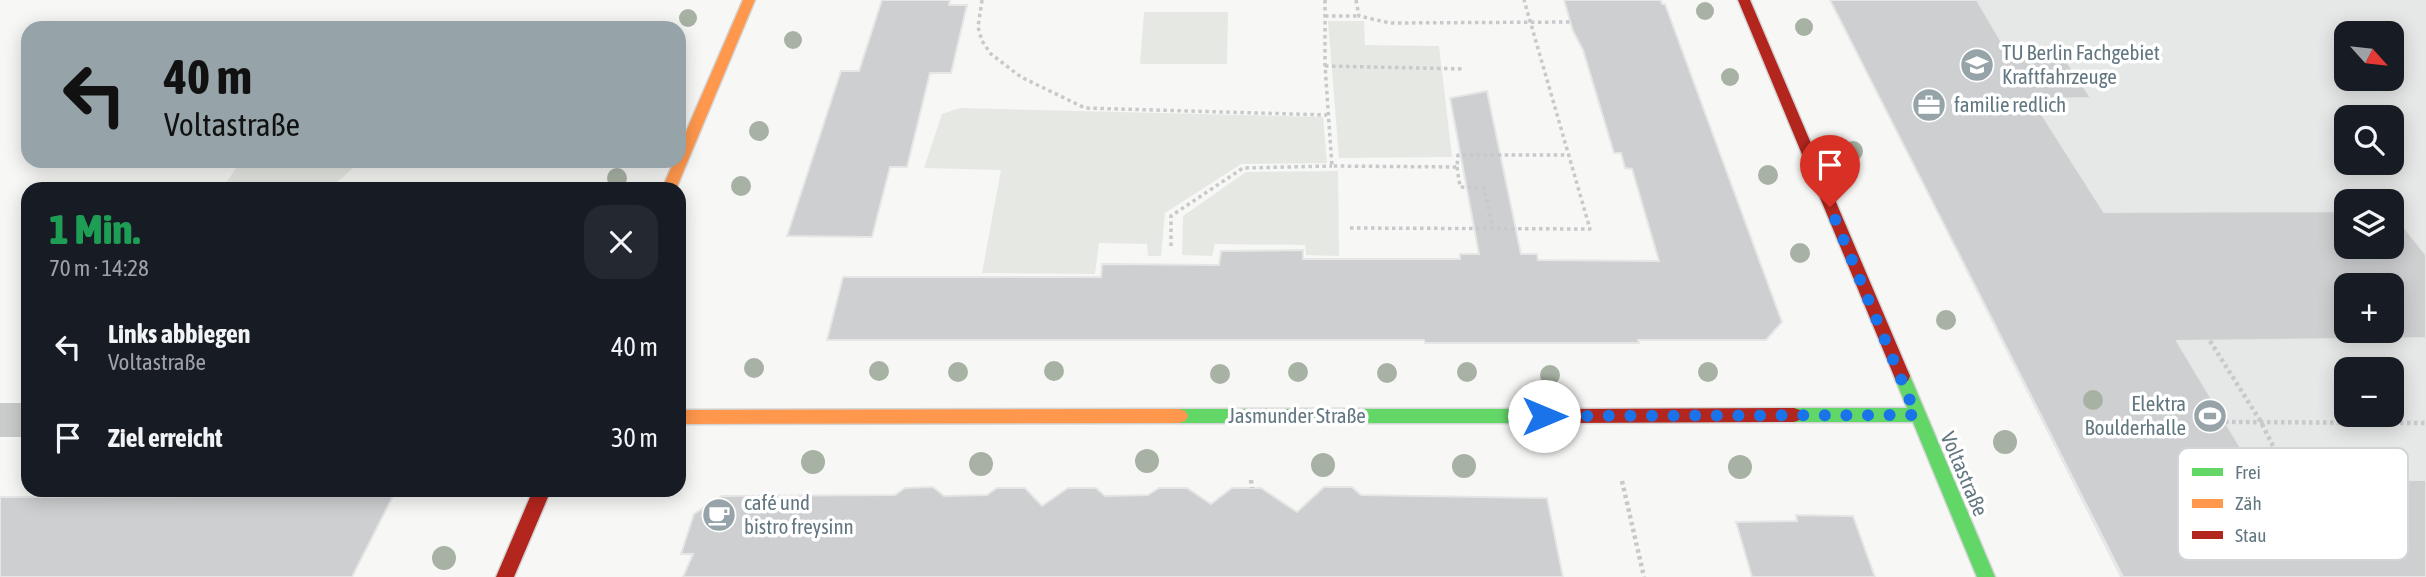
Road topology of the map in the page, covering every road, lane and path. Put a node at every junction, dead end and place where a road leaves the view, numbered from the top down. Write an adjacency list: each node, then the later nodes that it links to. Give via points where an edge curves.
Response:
1 (748, 0): 14 (street)
2 (982, 0): 13 (path, via 978,30 990,52 1048,94 1085,108)
3 (1325, 0): 7 (path)
4 (1356, 0): 8 (path)
5 (1524, 0): 9 (path)
6 (1744, 0): 22 (street, Voltastraße)
7 (1325, 16): 8 (path); 11 (path)
8 (1359, 16): 9 (path, via 1390,23)
9 (1530, 21): 10 (path); 15 (path)
10 (1574, 22)
11 (1325, 66): 12 (path); 13 (path)
12 (1465, 69)
13 (1327, 115): 16 (path)
14 (686, 148)
15 (1567, 155): 17 (path, via 1458,155); 19 (path, via 1590,229)
16 (1332, 166): 17 (path); 20 (path, via 1243,168 1171,216)
17 (1457, 167): 19 (path, via 1460,187 1484,188)
18 (1350, 228): 19 (path)
19 (1493, 228)
20 (1171, 246)
21 (2210, 341): 27 (path)
22 (1916, 415): 23 (street, Jasmunder Straße); 36 (street, Voltastraße)
23 (686, 417)
24 (0, 420): 25 (street)
25 (21, 420)
26 (2225, 422): 27 (path)
27 (2261, 422): 28 (path); 29 (path)
28 (2426, 422)
29 (2274, 448)
30 (1251, 480): 32 (path)
31 (1622, 481): 35 (path)
32 (1252, 488)
33 (539, 497): 34 (street)
34 (505, 577)
35 (1644, 577)
36 (1986, 577)

